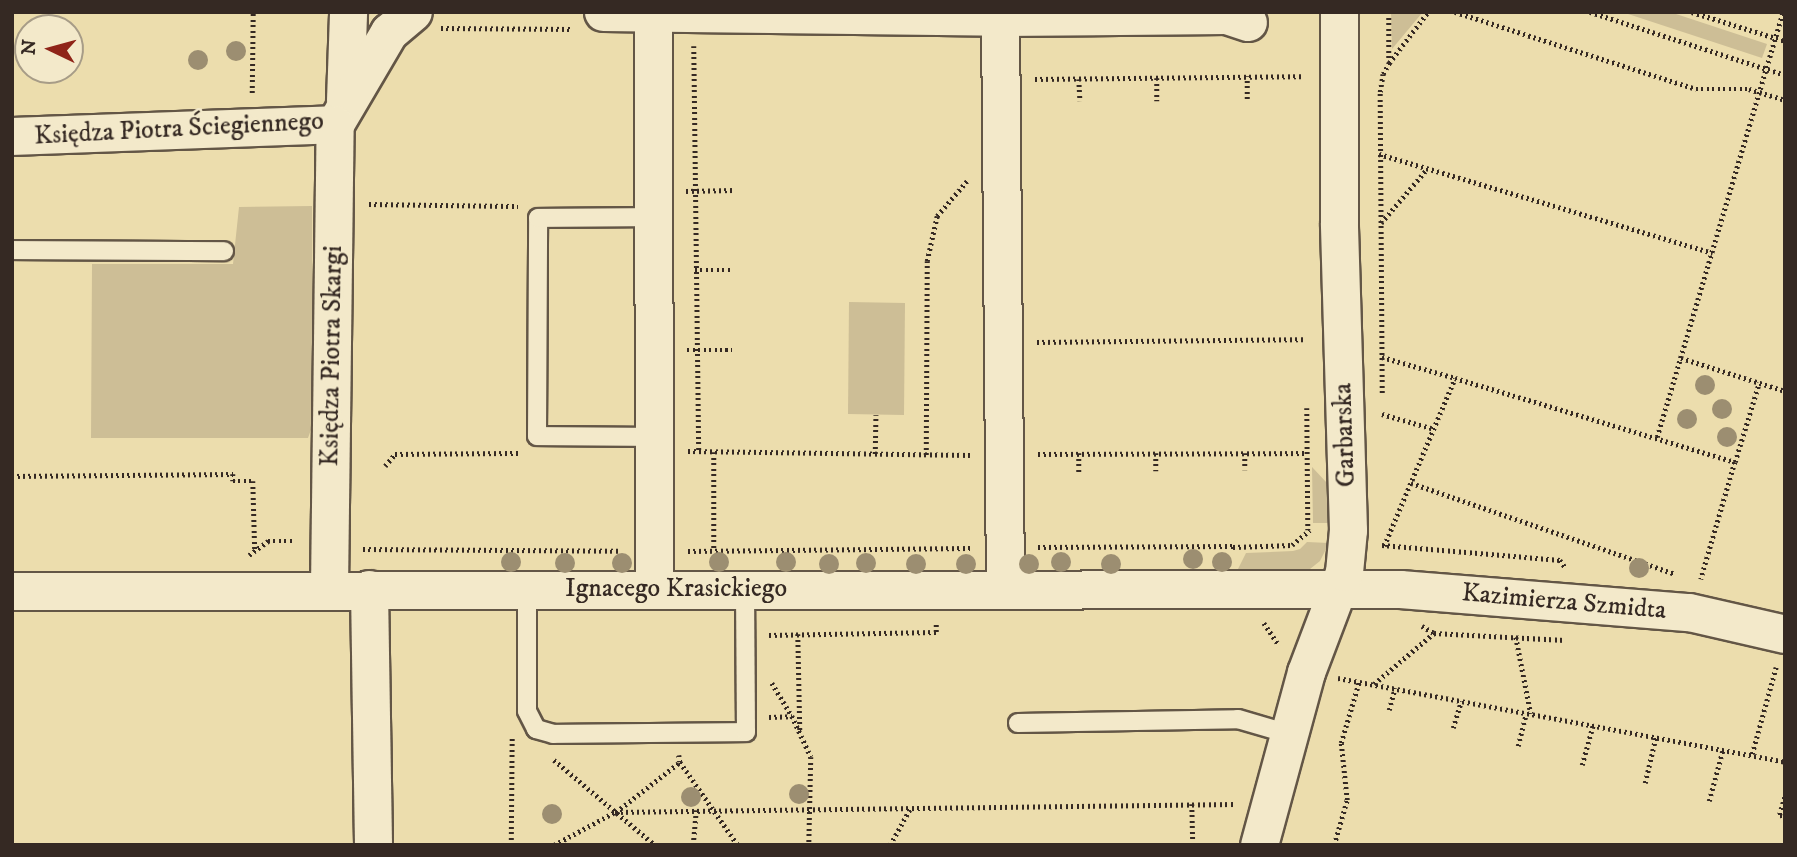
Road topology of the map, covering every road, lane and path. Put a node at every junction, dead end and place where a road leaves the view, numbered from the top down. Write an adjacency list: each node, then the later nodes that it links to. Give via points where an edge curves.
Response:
1 (253, 12): 27 (path)
2 (348, 12): 32 (street, Księdza Piotra Skargi)
3 (1339, 12): 86 (street, Garbarska, via 1339,223)
4 (1389, 12): 18 (path)
5 (1428, 12): 18 (path)
6 (1455, 12): 26 (path, via 1696,89)
7 (1590, 12): 19 (path)
8 (1692, 12): 16 (path)
9 (1783, 12): 16 (path)
10 (653, 13): 11 (street); 14 (street); 40 (street)
11 (694, 13): 13 (street); 37 (path)
12 (416, 16): 14 (path); 32 (street, Księdza Piotra Ściegiennego, via 389,32)
13 (1000, 17): 15 (street, via 1226,15); 34 (street)
14 (595, 21)
15 (1248, 22)
16 (1776, 38): 17 (path); 19 (path)
17 (1785, 41)
18 (1389, 63): 35 (path, via 1380,92)
19 (1766, 69): 20 (path); 26 (path)
20 (1785, 75)
21 (1247, 76): 22 (path); 23 (path); 28 (path)
22 (1302, 76)
23 (1157, 78): 25 (path); 29 (path)
24 (1029, 79): 25 (path)
25 (1079, 79): 31 (path)
26 (1759, 92): 30 (path); 45 (path)
27 (251, 97)
28 (1247, 99)
29 (1157, 100)
30 (1785, 100)
31 (1080, 101)
32 (340, 114): 33 (street, Księdza Piotra Ściegiennego); 97 (street, Księdza Piotra Skargi)
33 (12, 136)
34 (1002, 138): 78 (path, via 937,216 927,261); 79 (street)
35 (1379, 155): 36 (path); 42 (path)
36 (1427, 169): 42 (path); 45 (path)
37 (696, 190): 38 (path); 40 (path); 47 (path)
38 (734, 190)
39 (359, 204): 41 (path)
40 (654, 204): 46 (street); 70 (lane, via 538,218 537,436)
41 (527, 206)
42 (1380, 224): 60 (path)
43 (12, 250): 44 (lane)
44 (224, 251)
45 (1713, 253): 61 (path)
46 (654, 270): 47 (path); 57 (street)
47 (697, 270): 48 (path); 58 (path)
48 (733, 270)
49 (1245, 333): 53 (path)
50 (1168, 334): 54 (path)
51 (1079, 335): 56 (path)
52 (1306, 339): 53 (path)
53 (1245, 340): 54 (path)
54 (1168, 341): 56 (path)
55 (1031, 342): 56 (path)
56 (1079, 342)
57 (654, 350): 58 (path); 70 (street)
58 (698, 350): 59 (path); 71 (path)
59 (732, 350)
60 (1382, 357): 62 (path); 65 (path)
61 (1681, 358): 63 (path); 69 (path)
62 (1455, 378): 68 (path); 69 (path)
63 (1759, 383): 64 (path); 80 (path)
64 (1785, 391)
65 (1382, 414): 67 (path); 68 (path)
66 (876, 415): 77 (path)
67 (1376, 419)
68 (1434, 429): 85 (path)
69 (1657, 437): 80 (path)
70 (654, 444): 71 (path); 92 (street)
71 (699, 451): 72 (path)
72 (714, 452): 77 (path); 91 (path)
73 (1079, 453): 74 (path); 79 (path); 83 (path)
74 (1156, 453): 75 (path); 82 (path)
75 (1245, 453): 76 (path); 81 (path)
76 (1307, 453)
77 (875, 454): 78 (path)
78 (926, 455): 79 (path)
79 (1019, 455): 89 (street)
80 (1735, 462): 95 (path)
81 (1245, 470)
82 (1156, 471)
83 (1079, 472)
84 (12, 476): 93 (path, via 233,474 233,481 253,481)
85 (1411, 482): 88 (path); 95 (path)
86 (1348, 530): 87 (path, via 1308,530 1292,545); 88 (path, via 1371,532); 104 (street, Garbarska)
87 (1233, 546): 89 (path); 99 (path)
88 (1384, 546): 94 (path, via 1560,560)
89 (1006, 548): 91 (path); 103 (street)
90 (354, 549): 92 (path)
91 (714, 550): 92 (path)
92 (654, 551): 101 (street)
93 (255, 552)
94 (1569, 573)
95 (1700, 582): 96 (path)
96 (1708, 587)
97 (329, 588): 100 (street, Ignacego Krasickiego); 106 (street, Ignacego Krasickiego)
98 (527, 588): 100 (street, Ignacego Krasickiego); 101 (street, Ignacego Krasickiego); 122 (lane)
99 (1230, 588): 103 (street, Ignacego Krasickiego); 104 (street, Ignacego Krasickiego)
100 (369, 589): 149 (street)
101 (654, 589): 105 (street, Ignacego Krasickiego)
102 (937, 589): 103 (street, Ignacego Krasickiego); 105 (street, Ignacego Krasickiego); 108 (path, via 936,632)
103 (1005, 589)
104 (1340, 589): 113 (street, Kazimierza Szmidta, via 1400,589 1677,611 1727,619); 129 (street, Garbarska, via 1306,672)
105 (746, 590): 111 (lane)
106 (12, 591)
107 (1417, 622): 109 (path)
108 (798, 634): 111 (path); 128 (path)
109 (1434, 634): 110 (path); 116 (path)
110 (1516, 637): 112 (path); 120 (path)
111 (744, 640): 121 (path); 124 (lane)
112 (1571, 640)
113 (1782, 644): 134 (path)
114 (1329, 677): 115 (path)
115 (1359, 682): 116 (path); 159 (path, via 1341,743 1347,800)
116 (1374, 684): 117 (path)
117 (1395, 688): 118 (path); 119 (path)
118 (1461, 701): 120 (path); 126 (path)
119 (1389, 709)
120 (1529, 714): 125 (path); 131 (path)
121 (792, 716): 124 (path); 128 (path)
122 (530, 717): 127 (lane, via 536,729 553,734); 150 (path, via 514,727 511,743)
123 (1018, 723): 129 (lane, via 1238,719)
124 (745, 725): 127 (lane)
125 (1593, 725): 130 (path); 137 (path)
126 (1453, 728)
127 (679, 733): 135 (path)
128 (800, 734): 144 (path, via 811,757)
129 (1289, 734): 158 (street, Garbarska)
130 (1656, 736): 132 (path); 138 (path)
131 (1518, 746)
132 (1723, 749): 134 (path); 140 (path)
133 (545, 753): 147 (path)
134 (1752, 754): 136 (path)
135 (680, 762): 146 (path); 147 (path)
136 (1785, 762)
137 (1582, 765)
138 (1645, 783)
139 (1785, 797): 148 (path, via 1780,815)
140 (1709, 802)
141 (1192, 804): 142 (path); 143 (path); 157 (path)
142 (1240, 804)
143 (912, 806): 144 (path); 156 (path)
144 (810, 809): 146 (path); 155 (path)
145 (696, 810): 146 (path); 147 (path); 153 (path)
146 (713, 810): 154 (path)
147 (615, 812): 151 (path); 152 (path)
148 (1785, 816)
149 (373, 845)
150 (511, 845)
151 (554, 845)
152 (655, 845)
153 (694, 845)
154 (738, 845)
155 (809, 845)
156 (890, 845)
157 (1193, 845)
158 (1259, 845)
159 (1334, 845)

